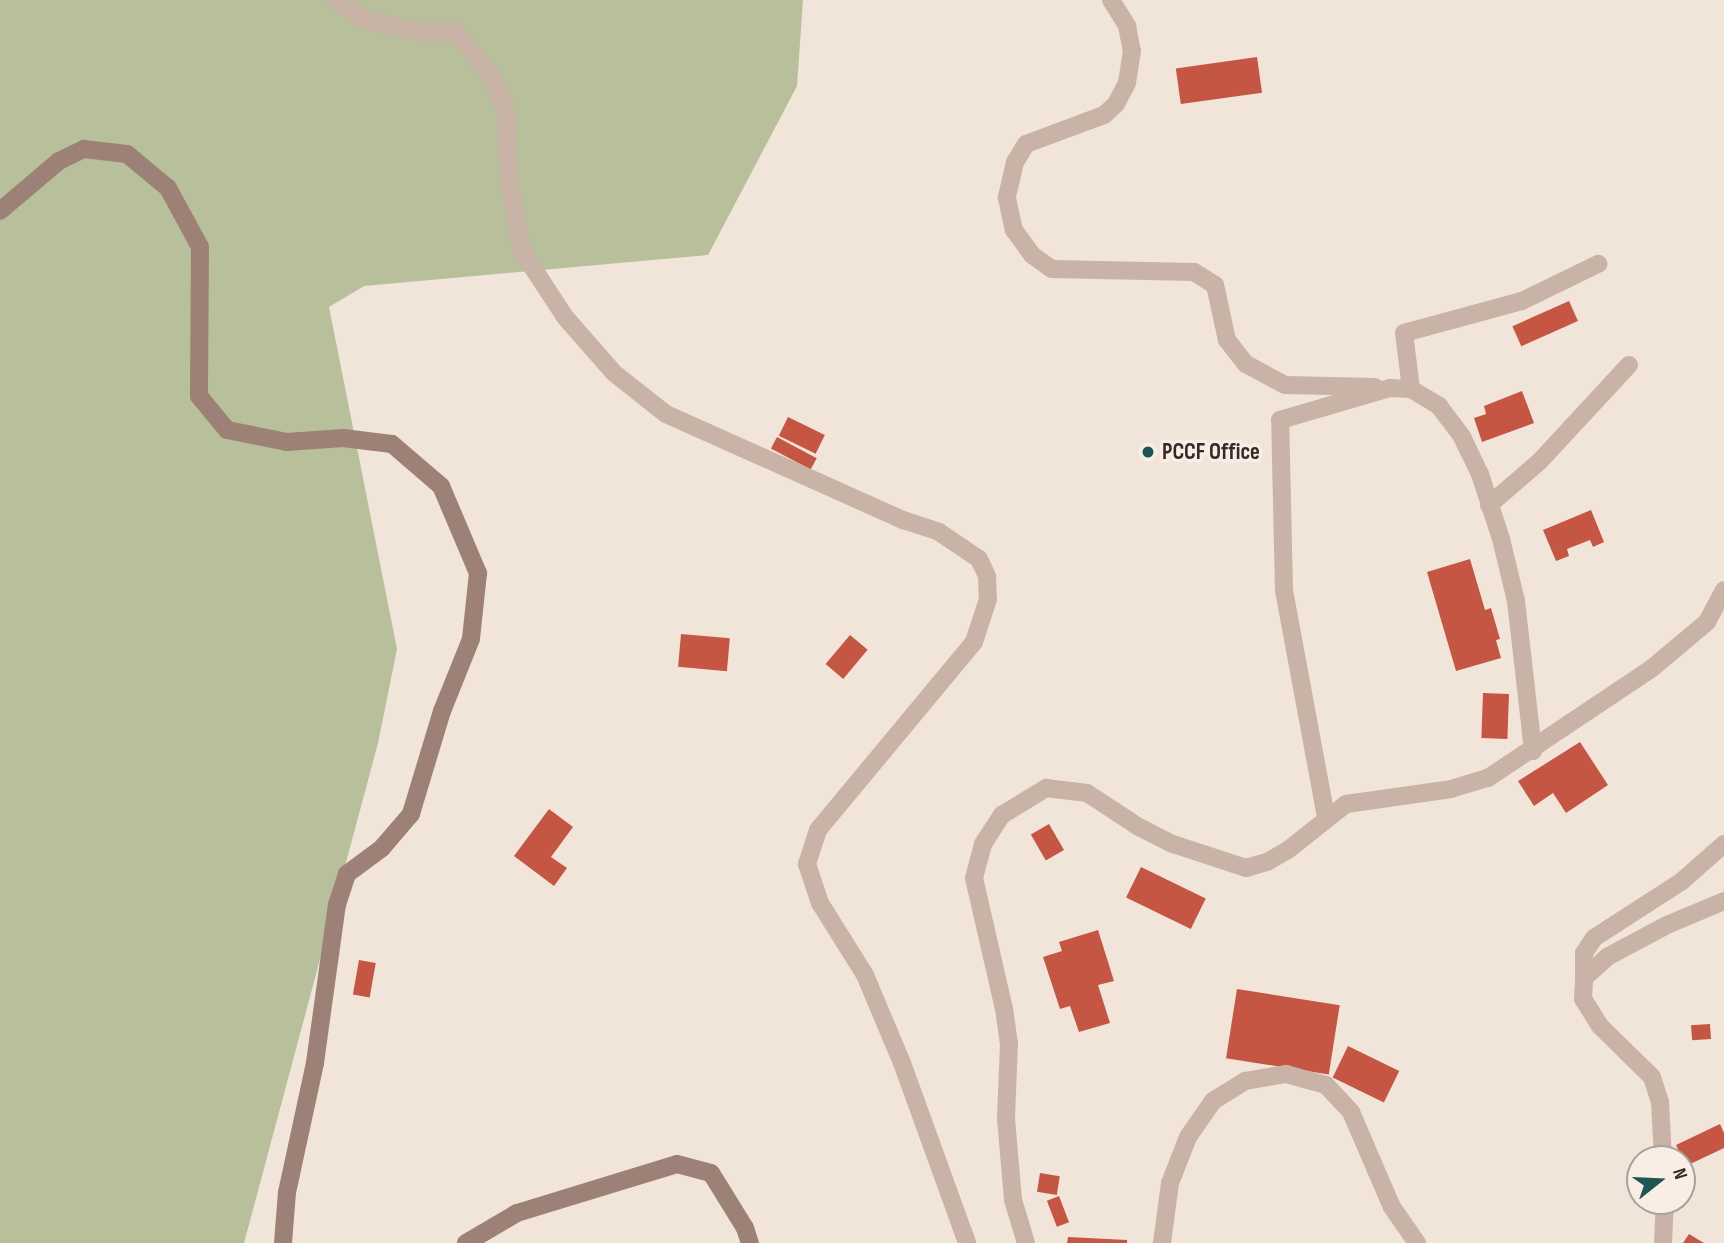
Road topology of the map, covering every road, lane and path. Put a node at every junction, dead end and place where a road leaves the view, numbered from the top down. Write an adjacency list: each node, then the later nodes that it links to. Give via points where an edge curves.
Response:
1 (335, 0): 20 (street, via 366,20 420,32 455,33 490,73 506,111 509,180 522,251 565,317 614,373 666,414 939,532 979,559 987,576 988,599 974,642 818,830 807,864 820,903 865,975)
2 (1111, 0): 6 (street, via 1127,26 1132,51 1127,83 1104,115 1026,144 1015,162 1007,198 1014,230 1032,255 1052,269 1194,272 1215,285 1227,340 1246,364 1285,384)
3 (0, 211): 17 (main road, via 60,160 83,149 127,154 168,188 200,247 199,396 206,405 227,430 287,442 343,438 392,444 441,486 478,573 471,639 442,711 411,814 382,848 347,874 337,904 315,1063 286,1192)
4 (1598, 264): 7 (street, via 1522,301 1404,333)
5 (1629, 365): 8 (street, via 1541,461)
6 (1390, 388): 7 (street); 11 (street, via 1280,420 1284,590)
7 (1411, 389): 8 (street, via 1439,406 1462,437)
8 (1489, 505): 10 (street, via 1516,601)
9 (1724, 590): 10 (street, via 1707,622 1651,669)
10 (1532, 751): 11 (street, via 1488,778 1451,789 1346,804)
11 (1326, 817): 21 (street, via 1287,850 1246,867 1173,844 1087,793 1046,788 1002,815 983,844 974,878 1006,1021 1006,1118 1013,1200)
12 (1724, 844): 14 (street, via 1682,881 1594,938 1584,953)
13 (1724, 901): 14 (street, via 1607,957)
14 (1584, 978): 15 (street, via 1583,999 1600,1026 1652,1077 1660,1102)
15 (1662, 1145)
16 (1664, 1215): 24 (street)
17 (283, 1243)
18 (466, 1243): 19 (main road, via 517,1213 677,1164 711,1173)
19 (750, 1243)
20 (967, 1243)
21 (1026, 1243)
22 (1163, 1243): 23 (street, via 1170,1183 1188,1137 1213,1101 1245,1081 1286,1074 1326,1085 1351,1112 1392,1207)
23 (1417, 1243)
24 (1663, 1243)

